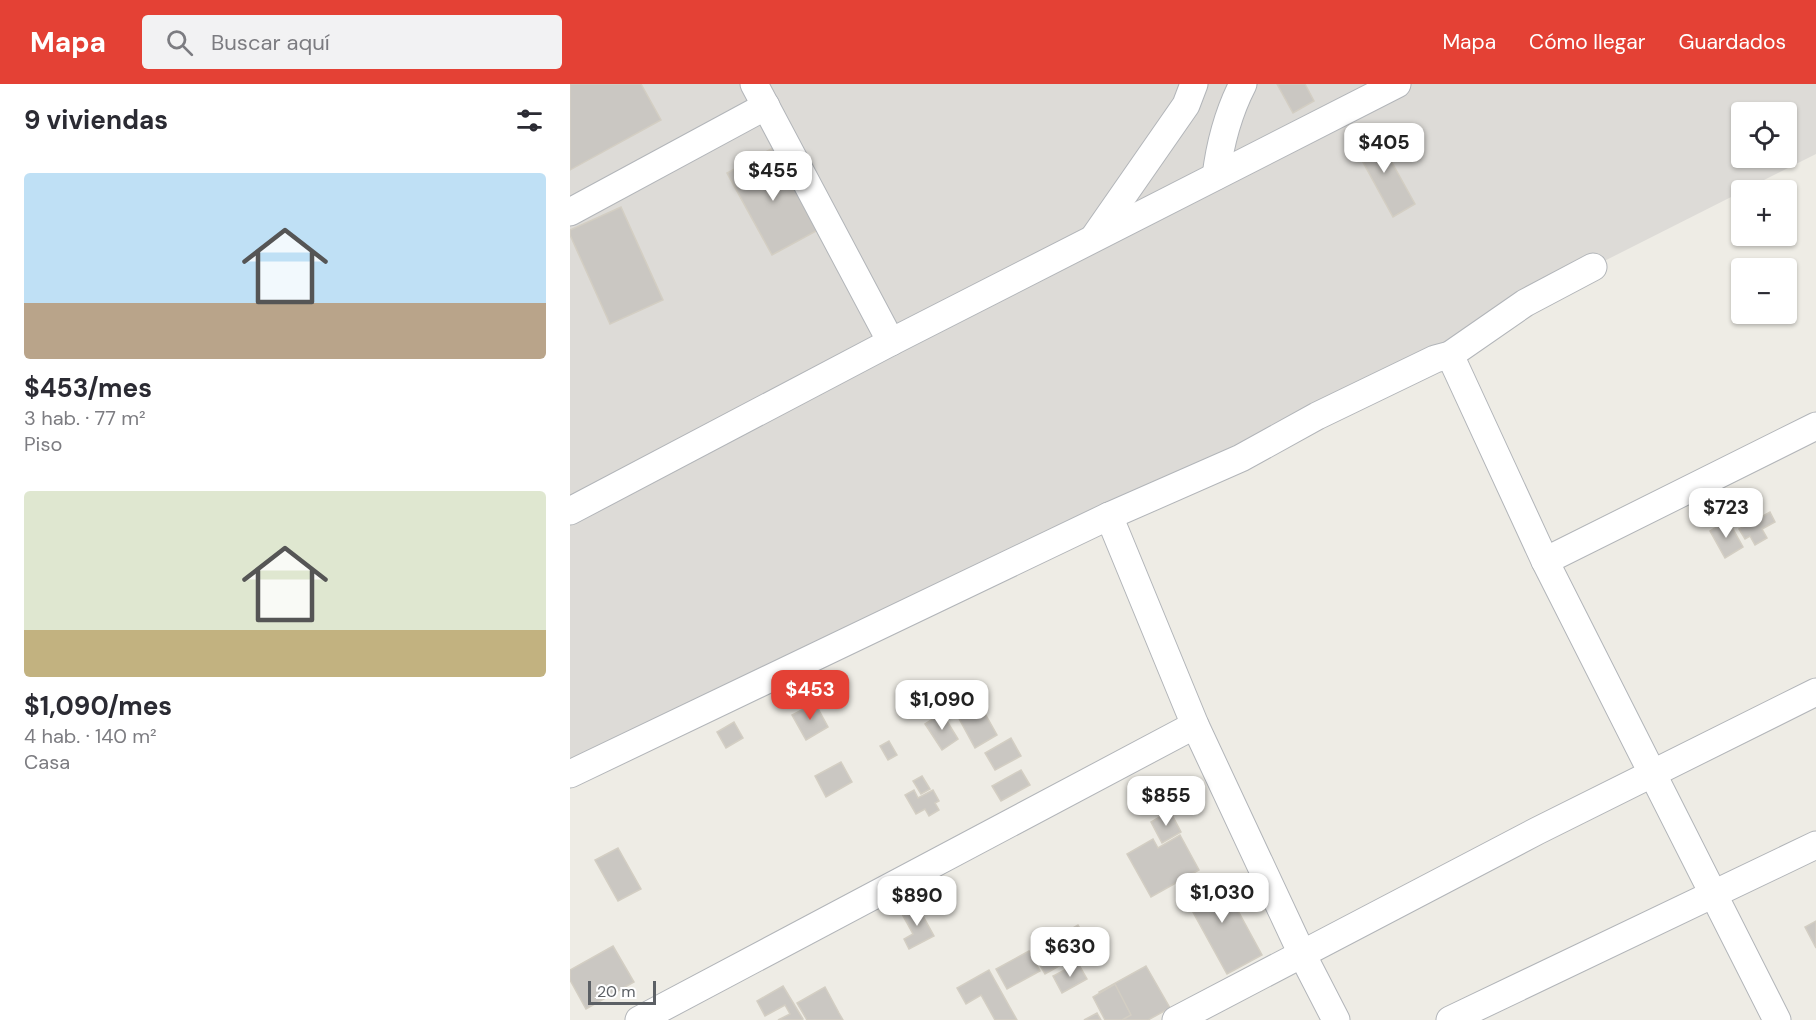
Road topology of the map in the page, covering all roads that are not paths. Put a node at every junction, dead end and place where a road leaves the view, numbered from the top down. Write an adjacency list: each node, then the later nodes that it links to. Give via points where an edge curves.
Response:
1 (1194, 84): 7 (street, via 1186,105)
2 (1243, 84): 5 (street, via 1230,113)
3 (1394, 85): 5 (street)
4 (760, 95): 6 (street); 9 (street)
5 (1216, 176): 7 (street)
6 (570, 212)
7 (1092, 240): 9 (street)
8 (1593, 267): 10 (street, via 1525,303)
9 (891, 342): 12 (street)
10 (1450, 354): 13 (street, via 1317,416 1241,459); 14 (street)
11 (1816, 426): 14 (street)
12 (570, 511)
13 (1109, 516): 16 (street); 17 (street)
14 (1545, 561): 18 (street)
15 (1816, 692): 18 (street)
16 (1195, 725): 21 (street); 22 (street)
17 (570, 774)
18 (1653, 774): 20 (street); 21 (street)
19 (1816, 845): 20 (street)
20 (1713, 894): 25 (street); 26 (street)
21 (1302, 954): 23 (street); 24 (street)
22 (639, 1020)
23 (1176, 1020)
24 (1336, 1020)
25 (1450, 1020)
26 (1777, 1020)

